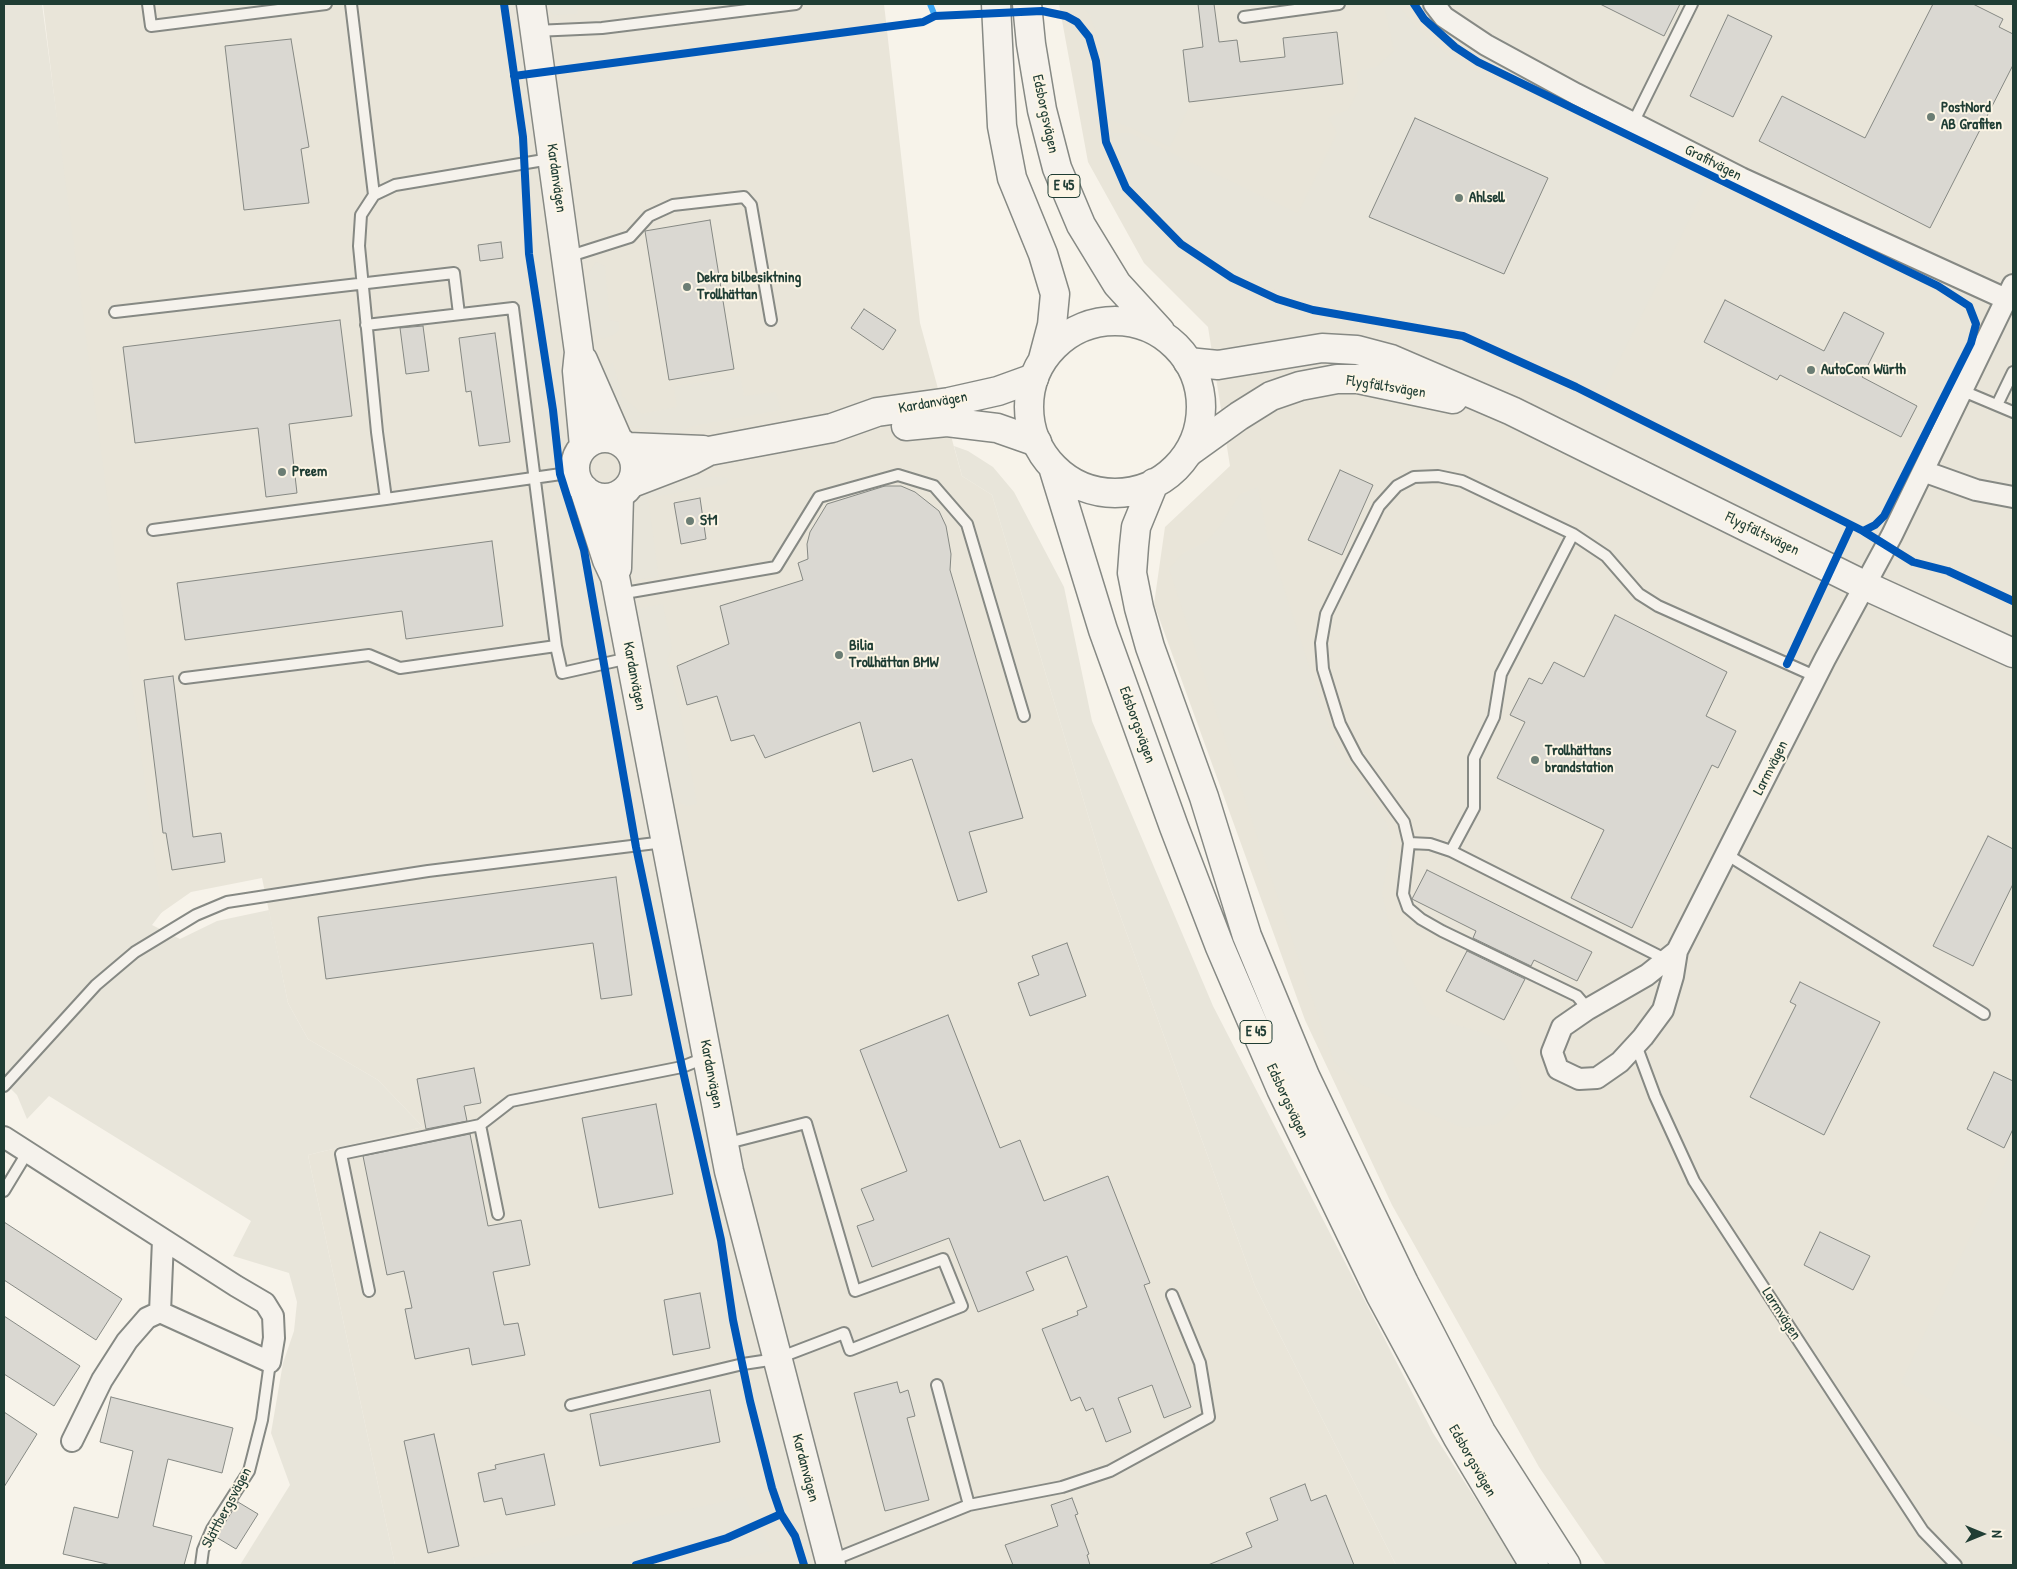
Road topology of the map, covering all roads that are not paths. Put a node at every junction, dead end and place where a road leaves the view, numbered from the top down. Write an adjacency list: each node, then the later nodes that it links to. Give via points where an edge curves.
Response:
1 (148, 4): 2 (lane, via 151,26)
2 (326, 4)
3 (350, 4): 15 (lane)
4 (531, 4): 12 (main road, Kardanvägen)
5 (796, 4): 12 (lane, via 602,28)
6 (996, 4): 26 (main road, E 45, via 1002,126 1012,178 1043,254 1055,294 1052,325)
7 (1026, 4): 23 (main road, Edsborgsvägen / E 45, via 1040,100 1057,168 1082,225 1116,284)
8 (1339, 4): 11 (lane)
9 (1434, 4): 13 (street, Grafitvägen, via 1444,17 1486,46)
10 (1692, 4): 13 (lane)
11 (1244, 16)
12 (534, 31): 14 (main road, Kardanvägen)
13 (1632, 123): 18 (street, Grafitvägen, via 1741,178)
14 (554, 158): 15 (lane, via 395,185); 16 (main road, Kardanvägen)
15 (374, 195): 17 (lane, via 362,215 358,246)
16 (566, 257): 21 (lane, via 630,237 649,216 673,205 744,197 751,205); 24 (main road, Kardanvägen)
17 (362, 282): 19 (lane); 20 (lane, via 454,273); 22 (lane)
18 (2010, 292): 28 (street, Grafitvägen)
19 (115, 312)
20 (459, 314): 22 (lane); 40 (lane, via 513,308)
21 (771, 320)
22 (366, 325): 45 (lane)
23 (1168, 339): 25 (main road, E 45); 26 (main road, E 45, via 1136,324 1101,322 1080,328 1062,339)
24 (579, 352): 34 (main road, Kardanvägen); 35 (main road, Kardanvägen, via 577,371)
25 (1188, 362): 30 (main road, Flygfältsvägen, via 1218,366 1322,348 1357,350 1391,359); 37 (main road, E 45, via 1195,376 1201,407)
26 (1038, 369): 32 (main road, Kardanvägen, via 998,391 877,412); 33 (main road, E 45, via 1029,410)
27 (2013, 372): 29 (lane)
28 (1963, 391): 29 (lane); 39 (street, Grafitvägen)
29 (1997, 406): 31 (lane)
30 (1512, 411): 37 (main road, Flygfältsvägen, via 1358,379 1337,379 1271,396); 49 (main road, Flygfältsvägen)
31 (2013, 412)
32 (832, 428): 33 (main road, Kardanvägen, via 947,422 998,428); 36 (main road, Kardanvägen)
33 (1037, 442): 38 (main road, E 45)
34 (623, 444): 35 (main road, via 601,438); 36 (main road, Kardanvägen); 43 (main road, via 636,464)
35 (584, 446): 41 (main road, via 577,458)
36 (709, 451): 43 (main road, Kardanvägen)
37 (1189, 452): 42 (main road, E 45, via 1173,470)
38 (1053, 467): 42 (main road, E 45, via 1075,483 1101,492 1134,491); 84 (main road, Edsborgsvägen / E 45, via 1103,630 1174,827 1220,947 1281,1089 1385,1302 1458,1438)
39 (1923, 471): 44 (street, via 1976,490); 49 (street, Grafitvägen)
40 (536, 480): 41 (lane); 45 (lane); 50 (lane)
41 (580, 481): 43 (main road, via 600,498); 48 (main road, Kardanvägen)
42 (1154, 483): 85 (main road, Edsborgsvägen / E 45, via 1136,527 1132,573 1139,608 1204,797 1247,936 1305,1076 1404,1283 1481,1432)
43 (626, 489): 48 (main road, Kardanvägen)
44 (2013, 497)
45 (386, 499): 46 (lane)
46 (153, 530)
47 (1573, 534): 54 (lane, via 1606,556 1639,594 1658,606); 57 (lane, via 1462,481 1438,476 1414,478 1397,486 1379,506 1326,614 1321,643 1323,669 1340,724 1357,757 1404,822); 58 (lane, via 1501,674 1494,717 1474,758 1474,808)
48 (617, 586): 52 (main road, Kardanvägen); 55 (lane, via 776,566 819,497 898,475 934,486 967,524)
49 (1866, 586): 51 (main road, Flygfältsvägen); 54 (street, Larmvägen)
50 (556, 646): 52 (lane, via 562,673); 53 (lane, via 400,668 368,655)
51 (2013, 653)
52 (631, 657): 56 (main road, Kardanvägen)
53 (186, 678)
54 (1817, 678): 59 (street, Larmvägen)
55 (1024, 716)
56 (666, 842): 64 (main road, Kardanvägen); 65 (lane, via 428,871 227,902 189,919 135,952 96,985)
57 (1409, 843): 58 (lane, via 1430,844); 61 (lane, via 1402,894 1408,908 1442,931 1577,996)
58 (1451, 851): 60 (lane)
59 (1726, 854): 60 (street, Larmvägen); 62 (lane)
60 (1672, 955): 61 (street, Larmvägen, via 1647,975); 63 (street, Larmvägen, via 1673,976 1663,1010)
61 (1588, 1009): 63 (street, Larmvägen, via 1562,1027 1552,1052 1558,1069 1579,1079 1598,1078)
62 (1984, 1014)
63 (1636, 1045): 86 (lane, Larmvägen, via 1655,1096 1694,1181 1923,1531)
64 (708, 1057): 66 (lane, via 682,1067 511,1101); 68 (main road, Kardanvägen)
65 (4, 1086)
66 (480, 1125): 71 (lane); 73 (lane, via 341,1154)
67 (4, 1137): 69 (street, Slättbergsvägen)
68 (724, 1144): 76 (main road, Kardanvägen); 76 (lane, via 806,1123 855,1290 943,1259 962,1306 850,1350 844,1333)
69 (27, 1153): 70 (lane); 72 (street, Slättbergsvägen)
70 (4, 1191)
71 (498, 1214)
72 (163, 1240): 75 (street); 77 (street, Slättbergsvägen, via 265,1303 273,1316)
73 (369, 1291)
74 (1172, 1295): 81 (lane, via 1200,1363 1208,1417 1110,1471 1062,1487)
75 (160, 1312): 77 (street); 80 (street, via 147,1318 127,1341 102,1380)
76 (776, 1359): 79 (lane); 82 (main road, Kardanvägen)
77 (270, 1362): 83 (lane, Slättbergsvägen, via 262,1420 249,1471 212,1529 202,1550)
78 (937, 1384): 81 (lane)
79 (571, 1404)
80 (72, 1442)
81 (969, 1505): 82 (lane)
82 (831, 1563)
83 (201, 1565)
84 (1534, 1565)
85 (1566, 1565)
86 (1956, 1565)

